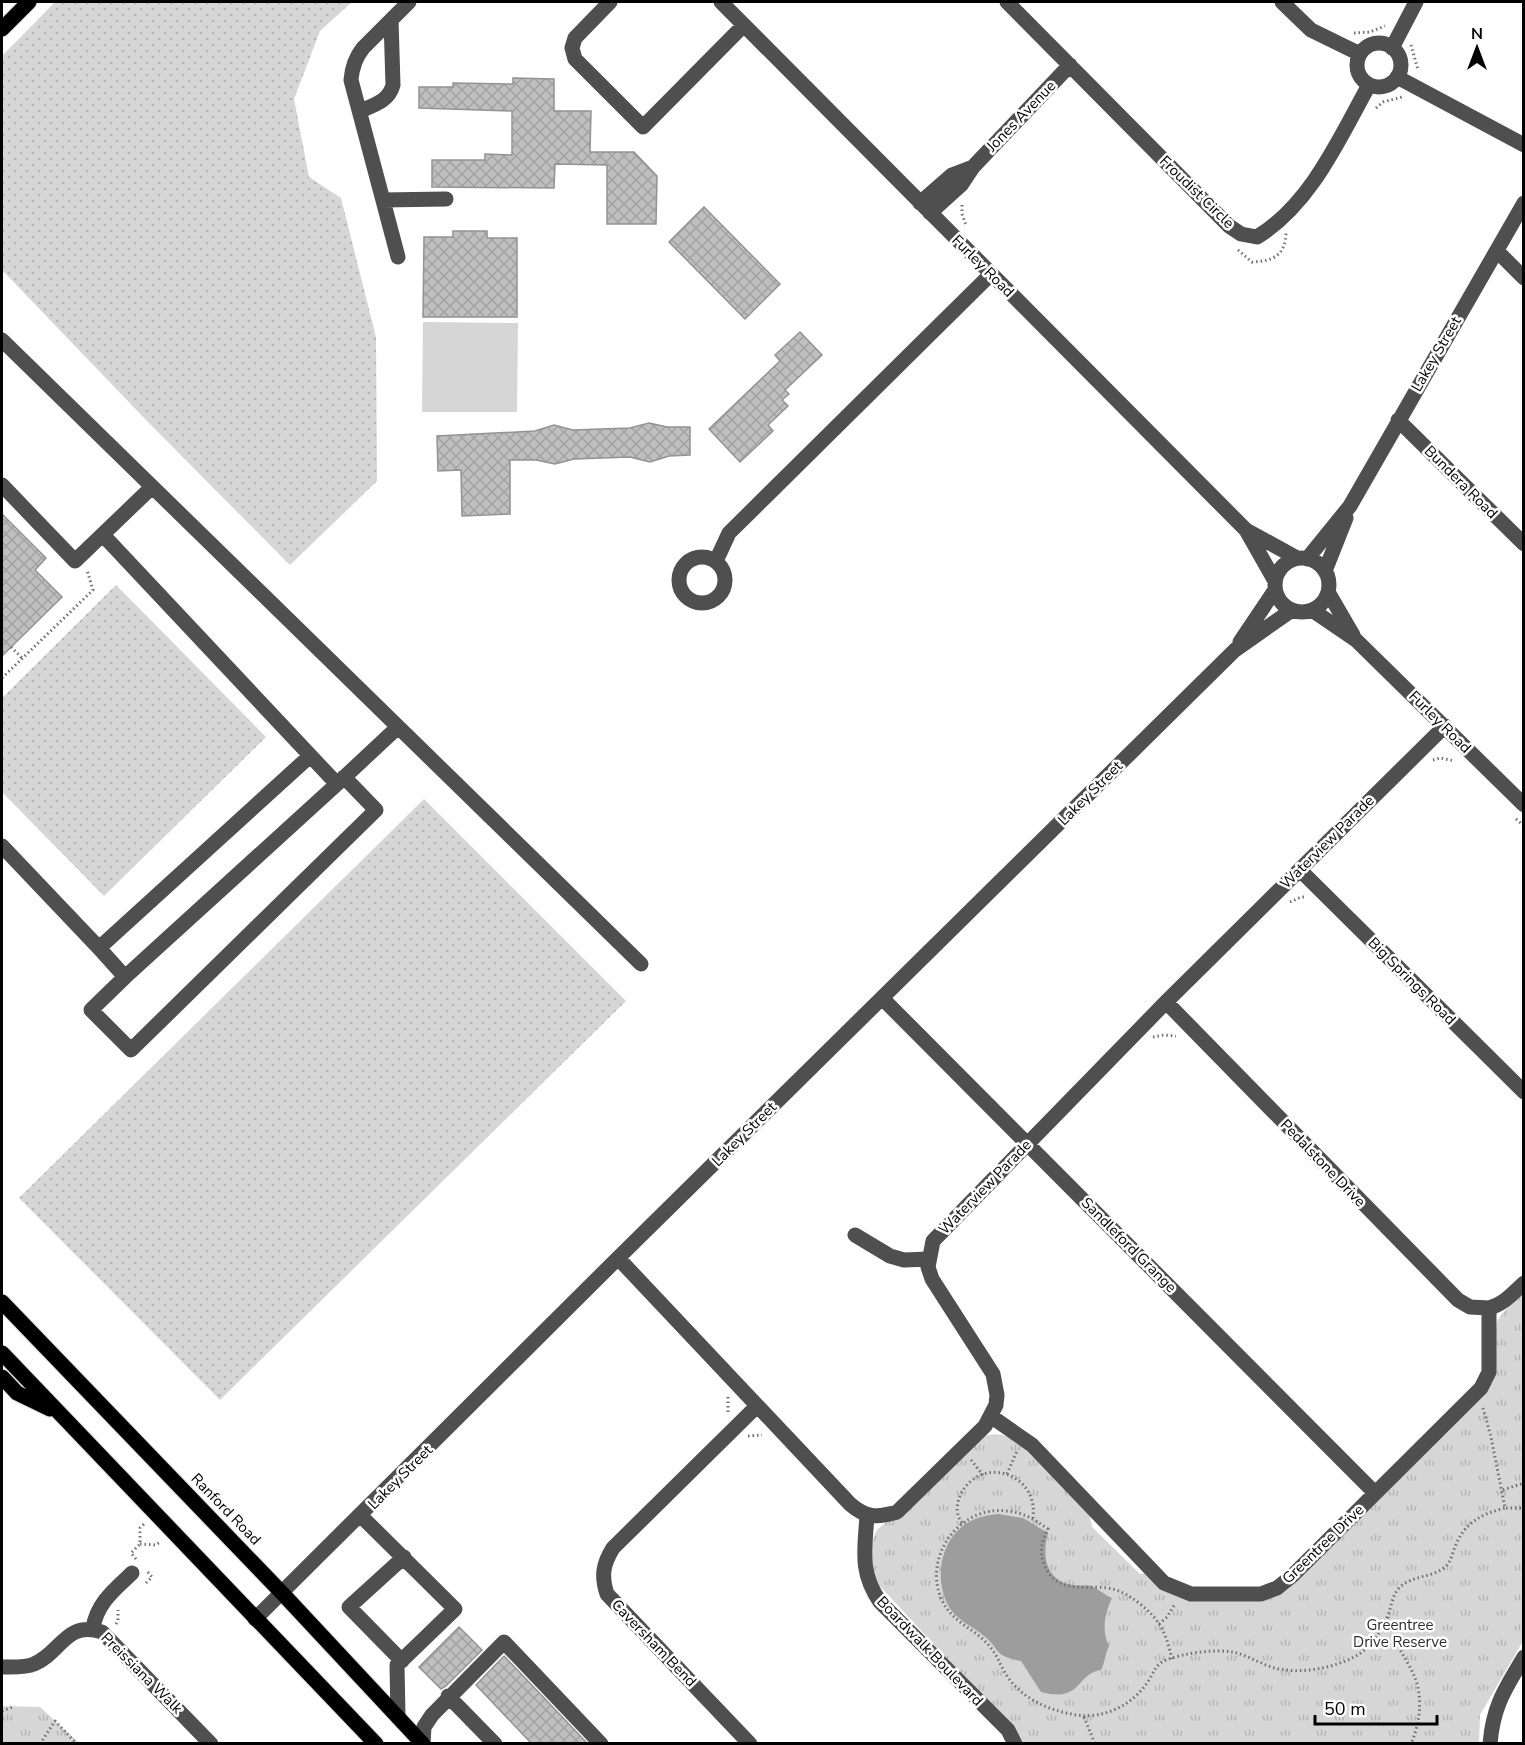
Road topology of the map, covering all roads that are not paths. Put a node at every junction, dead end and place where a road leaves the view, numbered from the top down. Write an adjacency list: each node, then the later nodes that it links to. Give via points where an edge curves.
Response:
1 (29, 2): 10 (main road)
2 (409, 2): 8 (street)
3 (610, 2): 9 (street, via 575,38 572,48 575,59 644,127)
4 (721, 2): 9 (street, Furley Road)
5 (1007, 2): 13 (street, Froudist Circle)
6 (1282, 2): 12 (street, via 1311,30)
7 (1416, 2): 11 (street)
8 (391, 20): 16 (street, via 354,63 351,80); 16 (street, via 390,94)
9 (744, 25): 21 (street, Furley Road)
10 (2, 29)
11 (1392, 48): 12 (street, via 1371,45); 14 (street, via 1400,65)
12 (1360, 54): 15 (street, via 1359,75)
13 (1070, 65): 15 (street, Froudist Circle, via 1229,226 1241,234 1257,237 1276,226 1303,196 1328,160); 21 (street, Jones Avenue, via 973,166 952,176)
14 (1397, 76): 15 (street, via 1382,87); 17 (street)
15 (1369, 85)
16 (360, 111): 19 (street)
17 (1524, 145)
18 (446, 199): 19 (street)
19 (383, 200): 23 (street)
20 (1524, 203): 22 (street, Lakey Street)
21 (925, 208): 24 (street, Furley Road)
22 (1497, 251): 25 (street); 27 (street, Lakey Street)
23 (398, 256)
24 (991, 274): 31 (street, Furley Road); 35 (street, via 729,533)
25 (1524, 278)
26 (2, 342): 29 (street)
27 (1398, 420): 30 (street, Lakey Street); 33 (street, Bundera Road)
28 (2, 485): 32 (street, via 75,561)
29 (152, 487): 32 (street); 44 (street)
30 (1350, 506): 34 (street, Lakey Street); 36 (street, Lakey Street)
31 (1246, 530): 34 (street, Furley Road); 37 (street, Furley Road)
32 (103, 535): 45 (street)
33 (1524, 544)
34 (1302, 559): 36 (street, via 1320,565); 37 (street, Lakey Street, via 1283,566)
35 (716, 561)
36 (1325, 571): 38 (street)
37 (1275, 585): 39 (street, via 1284,605); 42 (street, Lakey Street)
38 (1328, 592): 40 (street); 41 (street, Furley Road)
39 (1292, 610): 40 (street); 42 (street, Lakey Street)
40 (1312, 610): 41 (street, Furley Road)
41 (1356, 640): 43 (street, Furley Road)
42 (1235, 650): 53 (street, Lakey Street)
43 (1444, 726): 47 (street, Furley Road); 49 (street, Waterview Parade)
44 (398, 727): 46 (street); 51 (street)
45 (310, 756): 46 (street); 50 (street)
46 (341, 781): 52 (street); 52 (street, via 376,810 131,1050 91,1010)
47 (1520, 812)
48 (2, 846): 50 (street)
49 (1300, 870): 54 (street, Waterview Parade); 55 (street, Big Springs Road)
50 (99, 948): 52 (street)
51 (641, 964)
52 (125, 976)
53 (882, 998): 56 (street, Sandleford Grange); 58 (street, Lakey Street)
54 (1166, 1002): 56 (street, Waterview Parade); 62 (street, Pedalstone Drive, via 1458,1300 1470,1307)
55 (1524, 1092)
56 (1028, 1143): 59 (street, Waterview Parade, via 933,1241); 68 (street, Sandleford Grange)
57 (855, 1235): 59 (street, via 890,1256)
58 (618, 1258): 65 (street); 70 (street, Lakey Street)
59 (929, 1259): 67 (street, via 932,1279 993,1374 997,1395)
60 (1524, 1283): 62 (street, via 1506,1300)
61 (2, 1302): 73 (main road, Ranford Road)
62 (1489, 1308): 68 (street, Greentree Drive, via 1489,1365 1481,1388)
63 (2, 1353): 66 (main road)
64 (2, 1377): 66 (main road, via 17,1393)
65 (757, 1406): 69 (street, via 850,1504); 87 (street, Caversham Bend, via 613,1548 603,1567 607,1594)
66 (61, 1415): 74 (main road)
67 (992, 1417): 68 (street, Greentree Drive, via 1032,1445 1164,1583 1191,1594 1261,1594 1277,1588); 69 (street, via 897,1512 880,1517)
68 (1375, 1493)
69 (867, 1515): 88 (street, Boardwalk Boulevard, via 864,1561 871,1589 1008,1730)
70 (360, 1516): 71 (street); 73 (street, Lakey Street)
71 (404, 1557): 77 (street, via 455,1609); 77 (street, via 350,1607)
72 (132, 1573): 75 (street, via 104,1599)
73 (283, 1594): 74 (street, Lakey Street); 81 (main road, Ranford Road)
74 (255, 1619): 83 (main road)
75 (93, 1628): 78 (street, Preissiana Walk, via 67,1636 34,1665); 82 (street, Preissiana Walk, via 105,1634)
76 (1524, 1657): 79 (street)
77 (402, 1661): 81 (street, via 397,1665)
78 (2, 1667)
79 (1518, 1679): 89 (street, via 1494,1714)
80 (448, 1696): 84 (street, via 424,1727); 85 (street); 86 (street, via 504,1642)
81 (398, 1717): 84 (main road, Ranford Road)
82 (211, 1743)
83 (376, 1743)
84 (423, 1743)
85 (495, 1743)
86 (601, 1743)
87 (750, 1743)
88 (1015, 1743)
89 (1490, 1743)

